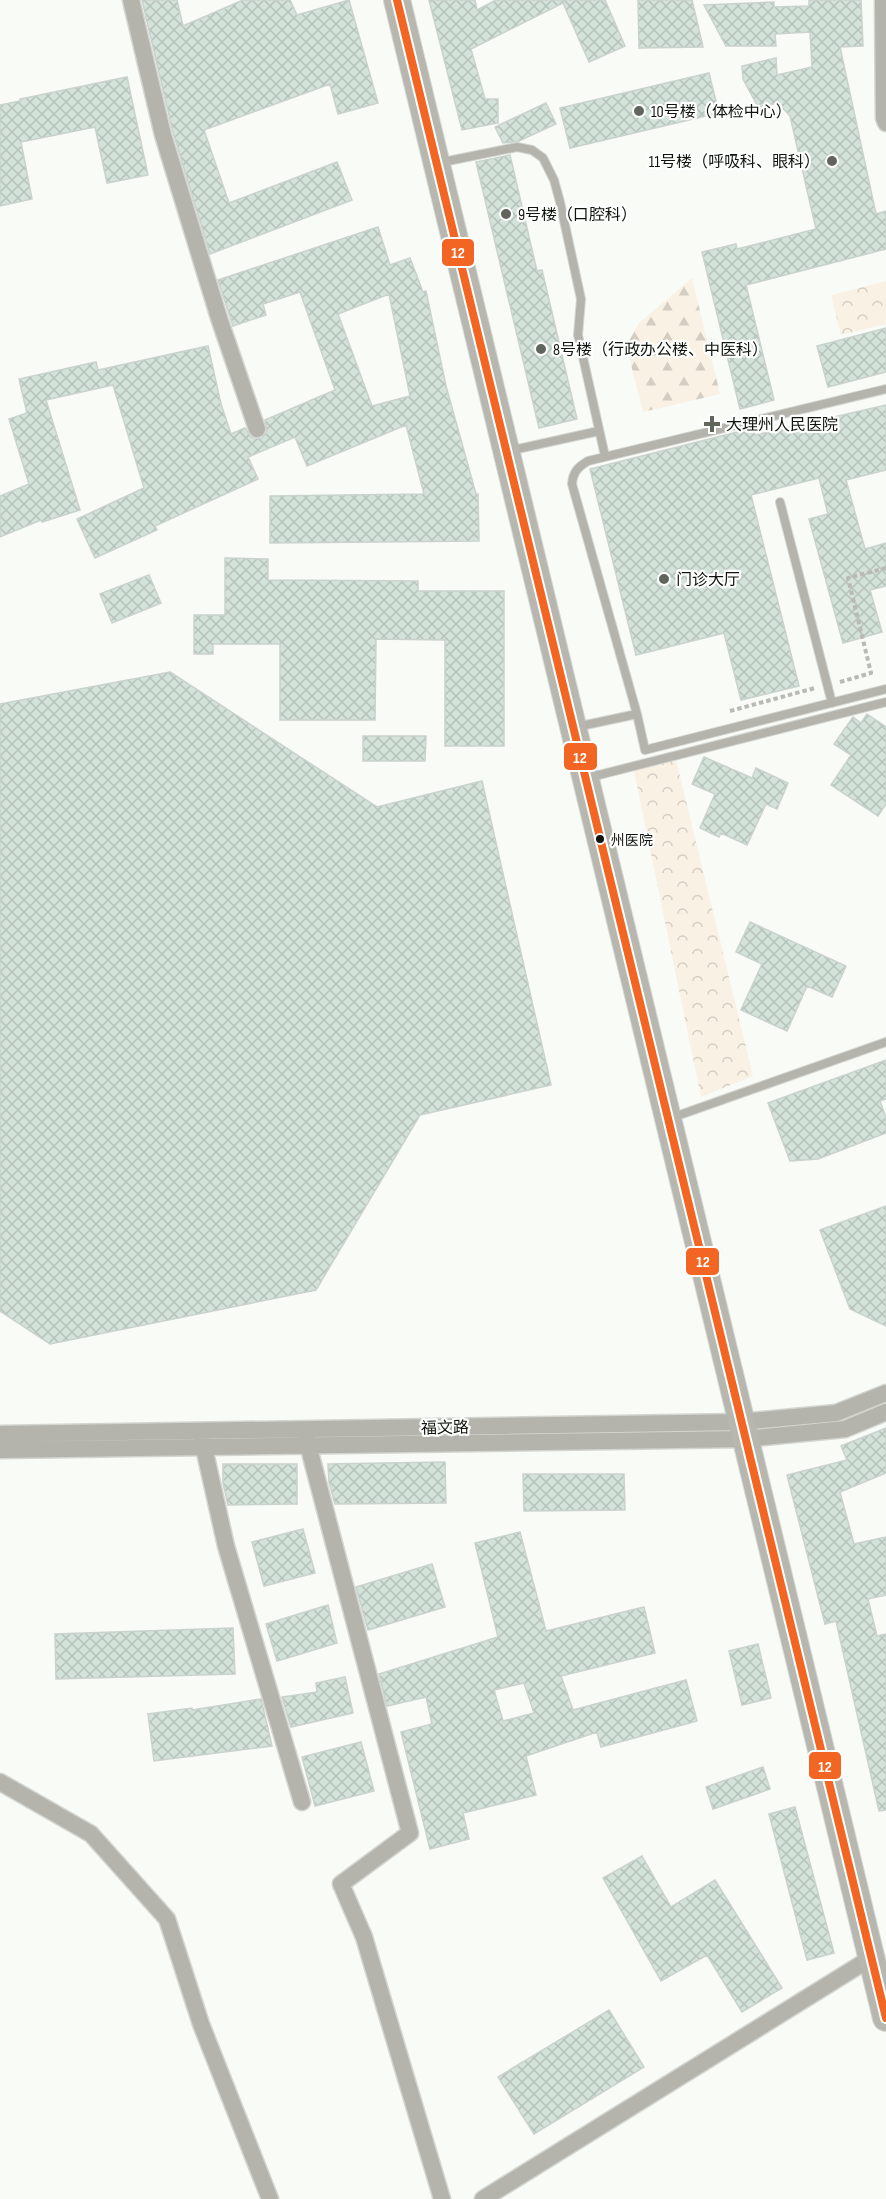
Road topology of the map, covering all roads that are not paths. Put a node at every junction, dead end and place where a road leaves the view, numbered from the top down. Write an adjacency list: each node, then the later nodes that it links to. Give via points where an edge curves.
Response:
1 (131, 0): 7 (street, via 163,135)
2 (397, 0): 5 (main road)
3 (884, 0): 4 (street)
4 (886, 123)
5 (437, 163): 8 (lane, via 517,147 532,150 543,158 554,180 581,299 578,335); 9 (main road)
6 (886, 389): 10 (lane)
7 (257, 429)
8 (599, 431): 9 (lane); 10 (lane)
9 (506, 452): 16 (main road)
10 (605, 456): 15 (lane, via 579,467 573,484)
11 (780, 502): 13 (lane)
12 (886, 689): 13 (lane)
13 (832, 702): 15 (lane, via 645,750)
14 (886, 702): 17 (lane)
15 (637, 714): 16 (lane)
16 (573, 728): 17 (main road)
17 (586, 779): 19 (main road)
18 (886, 1042): 19 (lane)
19 (668, 1119): 22 (main road)
20 (886, 1394): 22 (street, 福文路, via 836,1413)
21 (886, 1412): 22 (street, 福文路, via 844,1429)
22 (743, 1430): 24 (street, 福文路); 29 (main road)
23 (0, 1434): 25 (street, 福文路)
24 (306, 1438): 25 (street, 福文路); 32 (street, via 410,1833 341,1884 364,1937)
25 (202, 1440): 26 (street, 福文路); 28 (street, via 226,1546)
26 (0, 1450)
27 (0, 1782): 31 (street, via 91,1834 167,1919 201,2024)
28 (302, 1802)
29 (871, 1958): 30 (main road); 33 (street)
30 (886, 2018)
31 (270, 2199)
32 (442, 2199)
33 (483, 2199)

